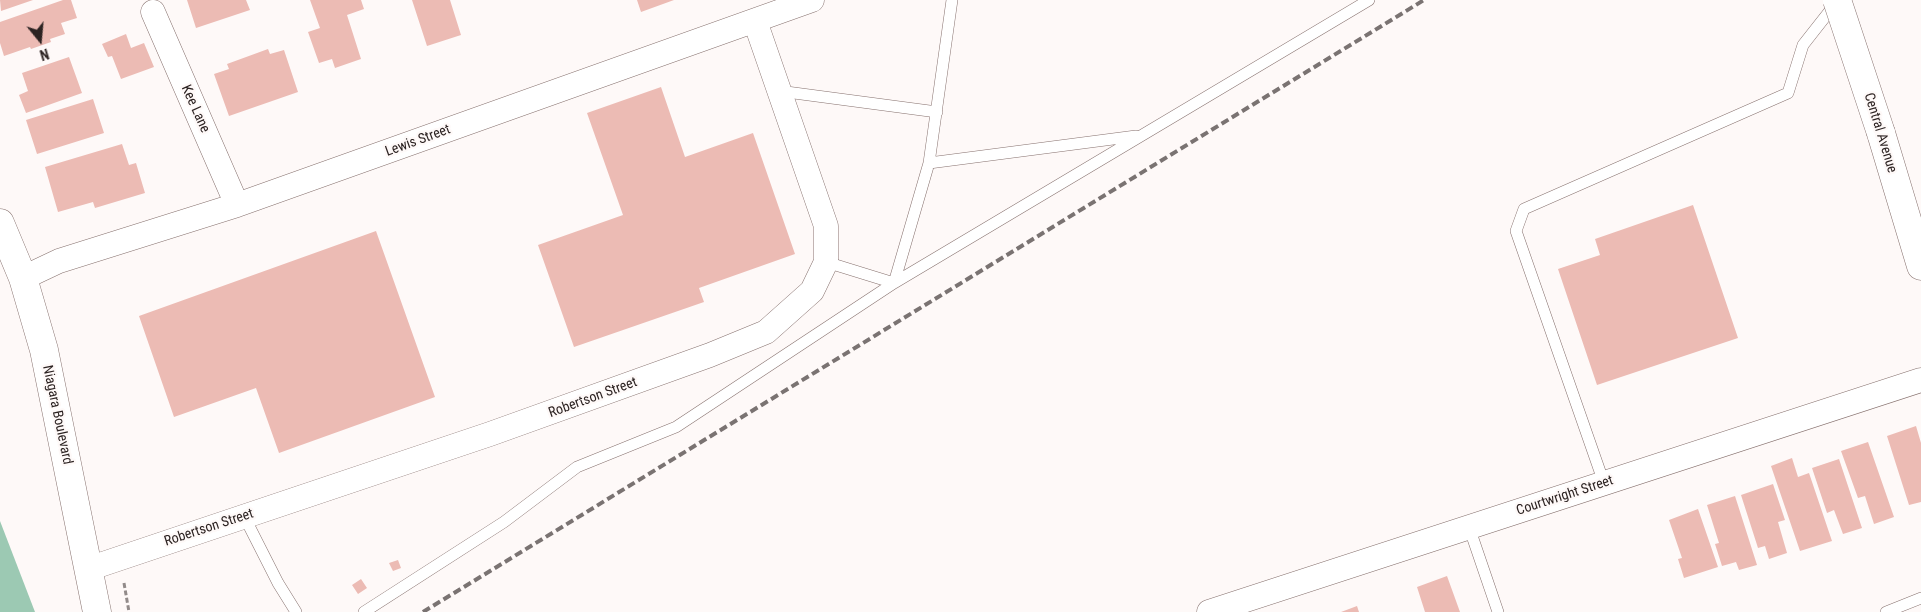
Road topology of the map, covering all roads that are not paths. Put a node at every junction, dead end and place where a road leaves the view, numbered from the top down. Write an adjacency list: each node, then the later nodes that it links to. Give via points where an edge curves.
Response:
1 (812, 0): 6 (street, Lewis Street)
2 (952, 0): 8 (lane)
3 (1369, 0): 9 (lane)
4 (1838, 0): 14 (main road, Central Avenue, bridge); 18 (lane, via 1803,46 1788,93 1524,209 1516,231)
5 (153, 12): 11 (street, Kee Lane)
6 (755, 20): 7 (street, Robertson Street); 11 (street, Lewis Street)
7 (779, 91): 8 (lane); 13 (street, Robertson Street, via 826,226)
8 (937, 112): 10 (lane)
9 (1143, 135): 10 (lane); 16 (lane)
10 (929, 163): 16 (lane)
11 (237, 205): 15 (street, Lewis Street, via 59,261)
12 (0, 222): 15 (main road, Niagara Boulevard)
13 (826, 262): 16 (lane); 19 (street, Robertson Street, via 812,291 766,332 490,434)
14 (1921, 266)
15 (23, 278): 21 (main road, Niagara Boulevard, via 44,350)
16 (894, 283): 25 (lane, via 676,427 577,467 504,522)
17 (1921, 380): 18 (street, Courtwright Street)
18 (1604, 483): 20 (street, Courtwright Street)
19 (244, 516): 21 (street, Robertson Street); 24 (lane)
20 (1469, 527): 26 (street, Courtwright Street); 27 (lane)
21 (88, 569): 23 (main road, Niagara Boulevard)
22 (1921, 598): 28 (lane)
23 (97, 612)
24 (296, 612)
25 (364, 612)
26 (1209, 612)
27 (1498, 612)
28 (1886, 612)

